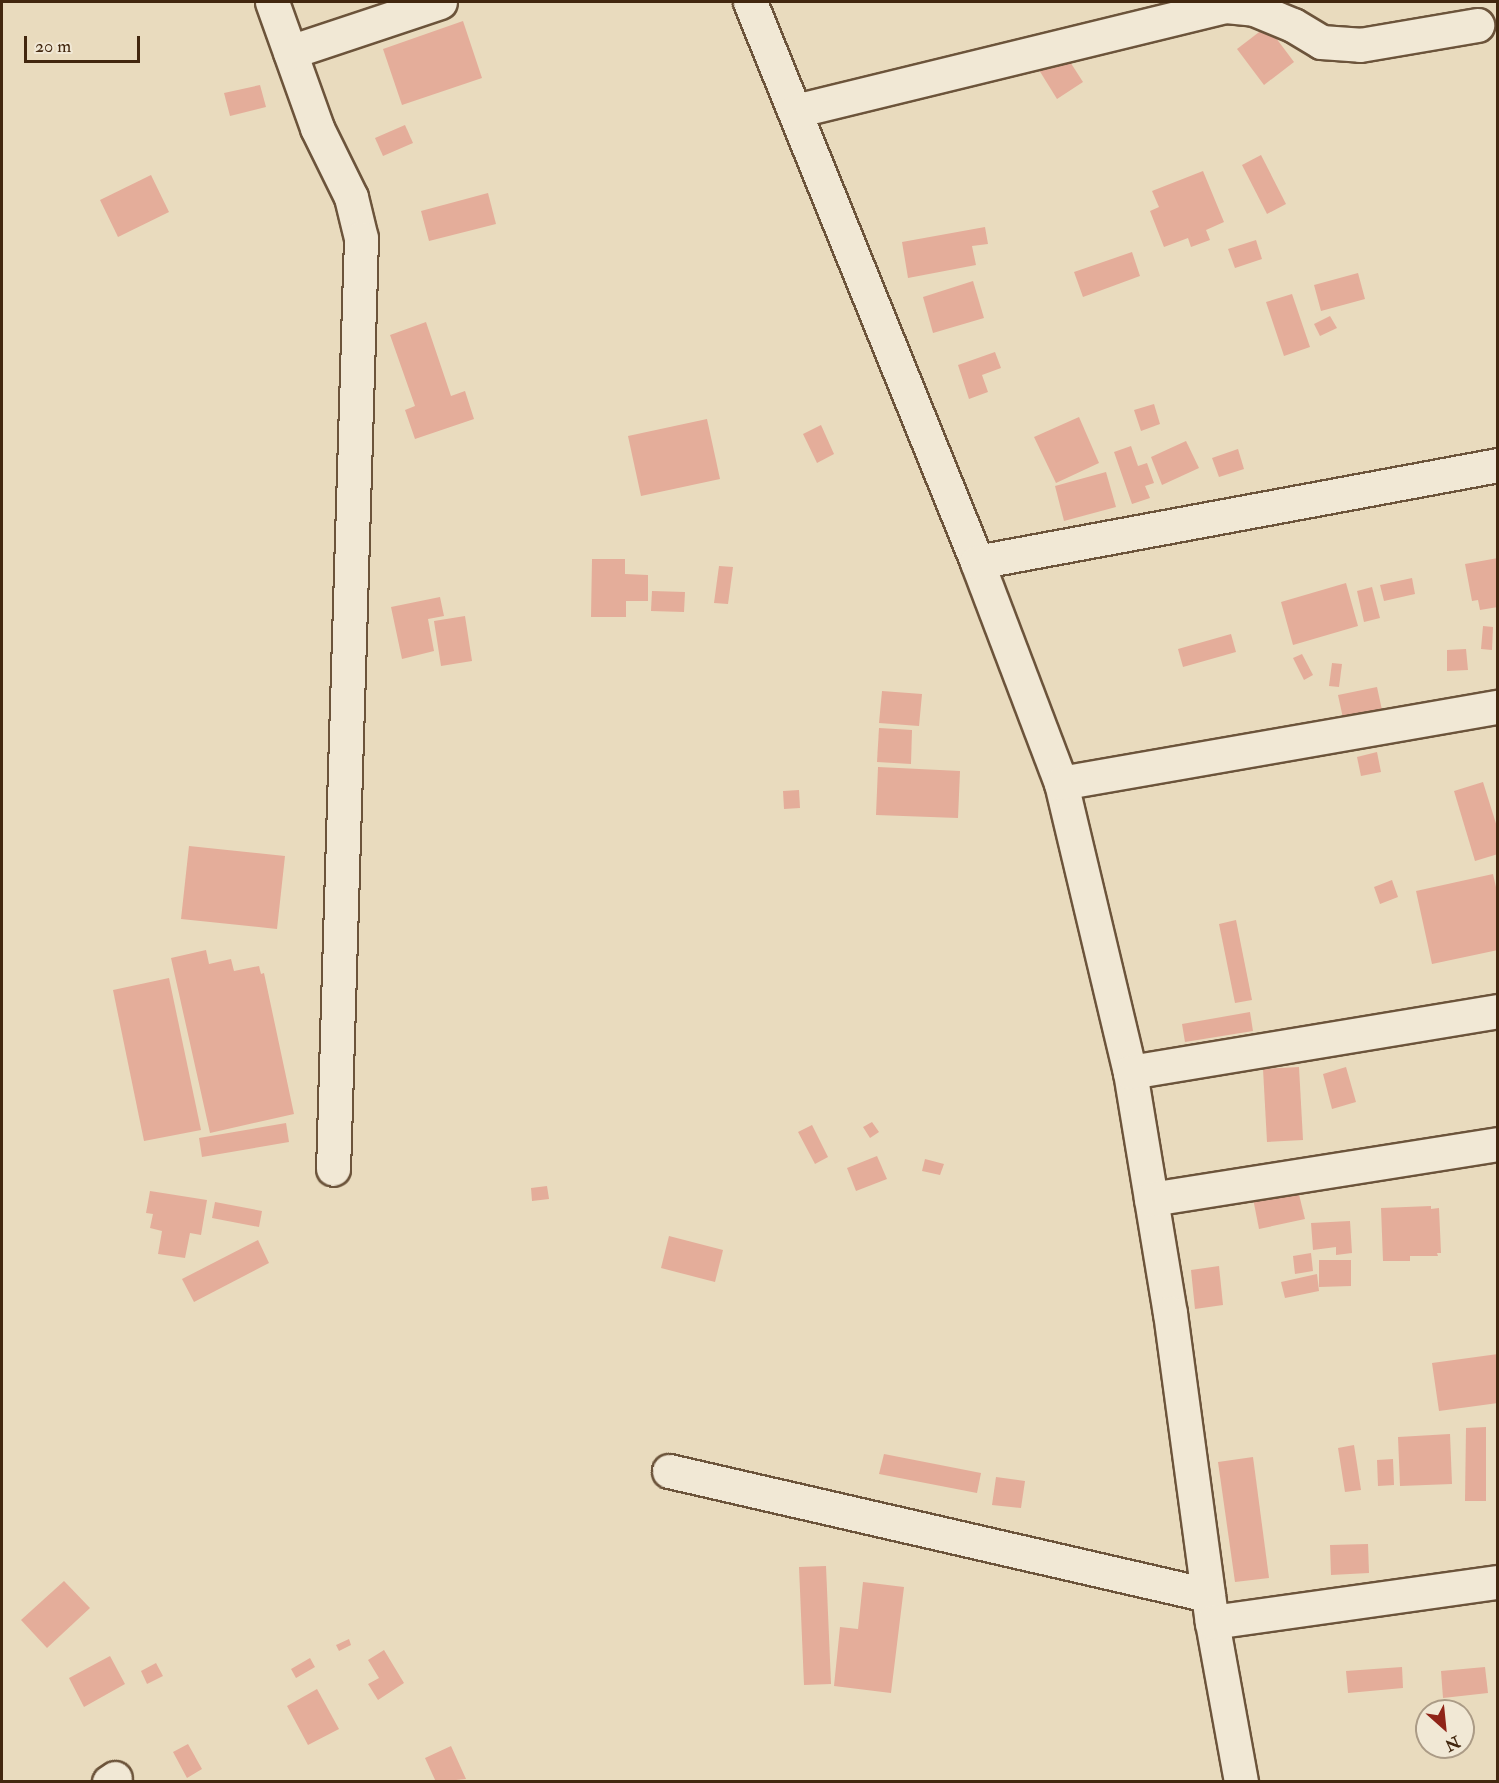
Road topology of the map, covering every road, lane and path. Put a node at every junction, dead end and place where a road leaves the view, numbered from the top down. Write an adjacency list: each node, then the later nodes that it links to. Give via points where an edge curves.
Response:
1 (272, 2): 5 (street)
2 (440, 2): 5 (street)
3 (750, 2): 6 (street)
4 (1477, 25): 6 (street, via 1360,45 1321,42 1254,9 1226,6)
5 (290, 51): 14 (street, via 316,128 351,197 361,238)
6 (795, 111): 8 (street)
7 (1497, 465): 8 (street)
8 (977, 562): 10 (street)
9 (1497, 707): 10 (street)
10 (1061, 783): 12 (street)
11 (1497, 1011): 12 (street)
12 (1130, 1072): 15 (street)
13 (1497, 1144): 15 (street)
14 (333, 1169)
15 (1151, 1199): 18 (street)
16 (669, 1471): 18 (street)
17 (1497, 1582): 18 (street)
18 (1210, 1608): 19 (street)
19 (1241, 1782)

